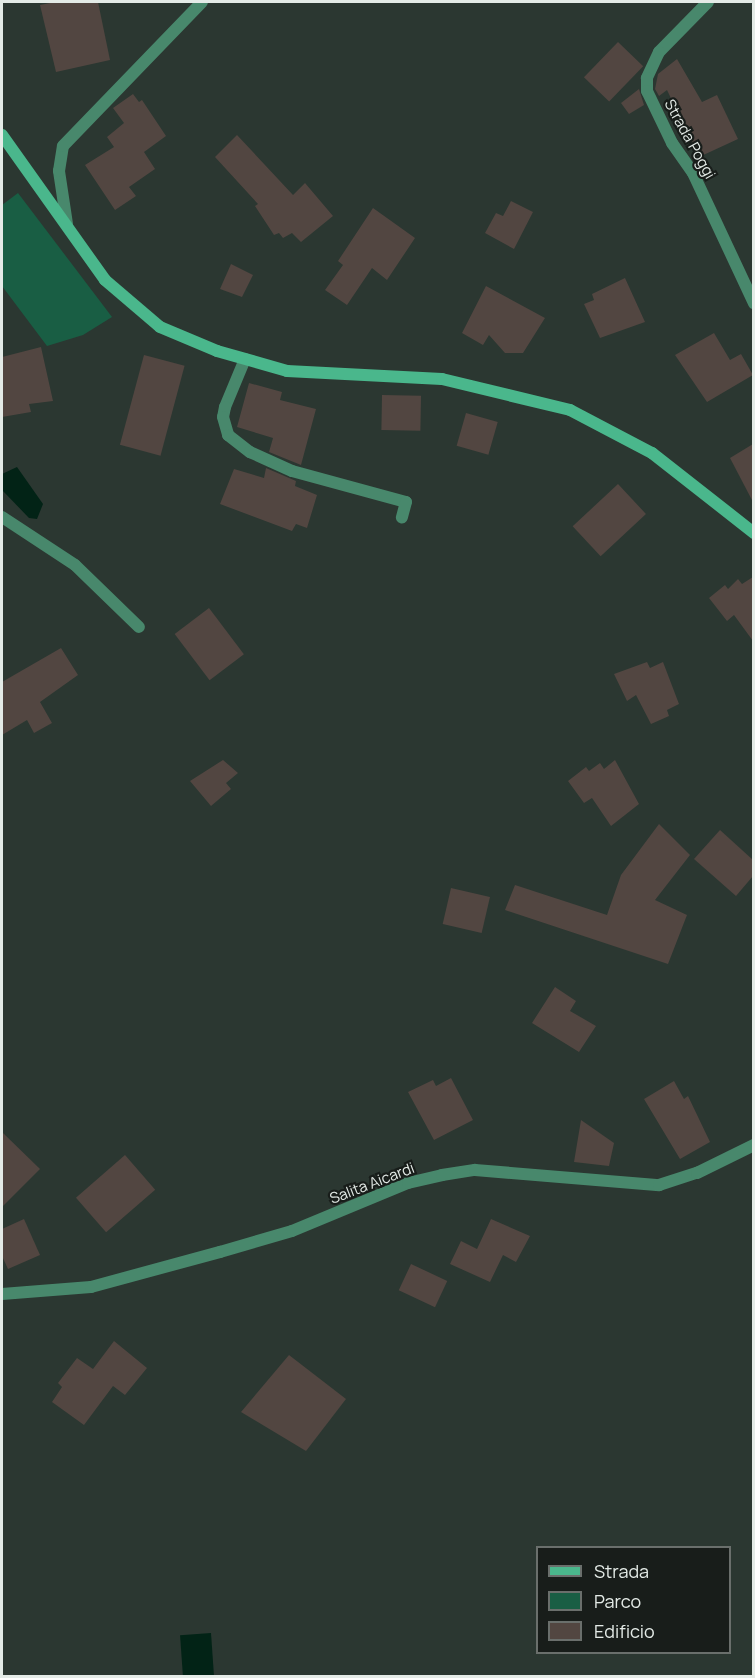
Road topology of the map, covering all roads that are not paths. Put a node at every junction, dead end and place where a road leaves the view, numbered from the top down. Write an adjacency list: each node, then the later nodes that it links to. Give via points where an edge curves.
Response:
1 (202, 2): 4 (street, via 63,147 59,171)
2 (708, 2): 5 (street, Strada Poggi, via 659,52 647,78 647,91 672,143 693,173)
3 (2, 135): 4 (main road)
4 (67, 224): 6 (main road, via 105,280 160,327)
5 (753, 303)
6 (245, 359): 8 (street, via 225,407 223,417 228,435 250,452 292,471 406,502); 9 (main road, via 318,376 441,379 570,410 652,453)
7 (2, 517): 10 (street, via 75,565)
8 (402, 517)
9 (753, 533)
10 (139, 627)
11 (753, 1145): 12 (street, Salita Aicardi, via 697,1173 659,1185 476,1170 442,1175 408,1183 292,1231 91,1287)
12 (2, 1294)

